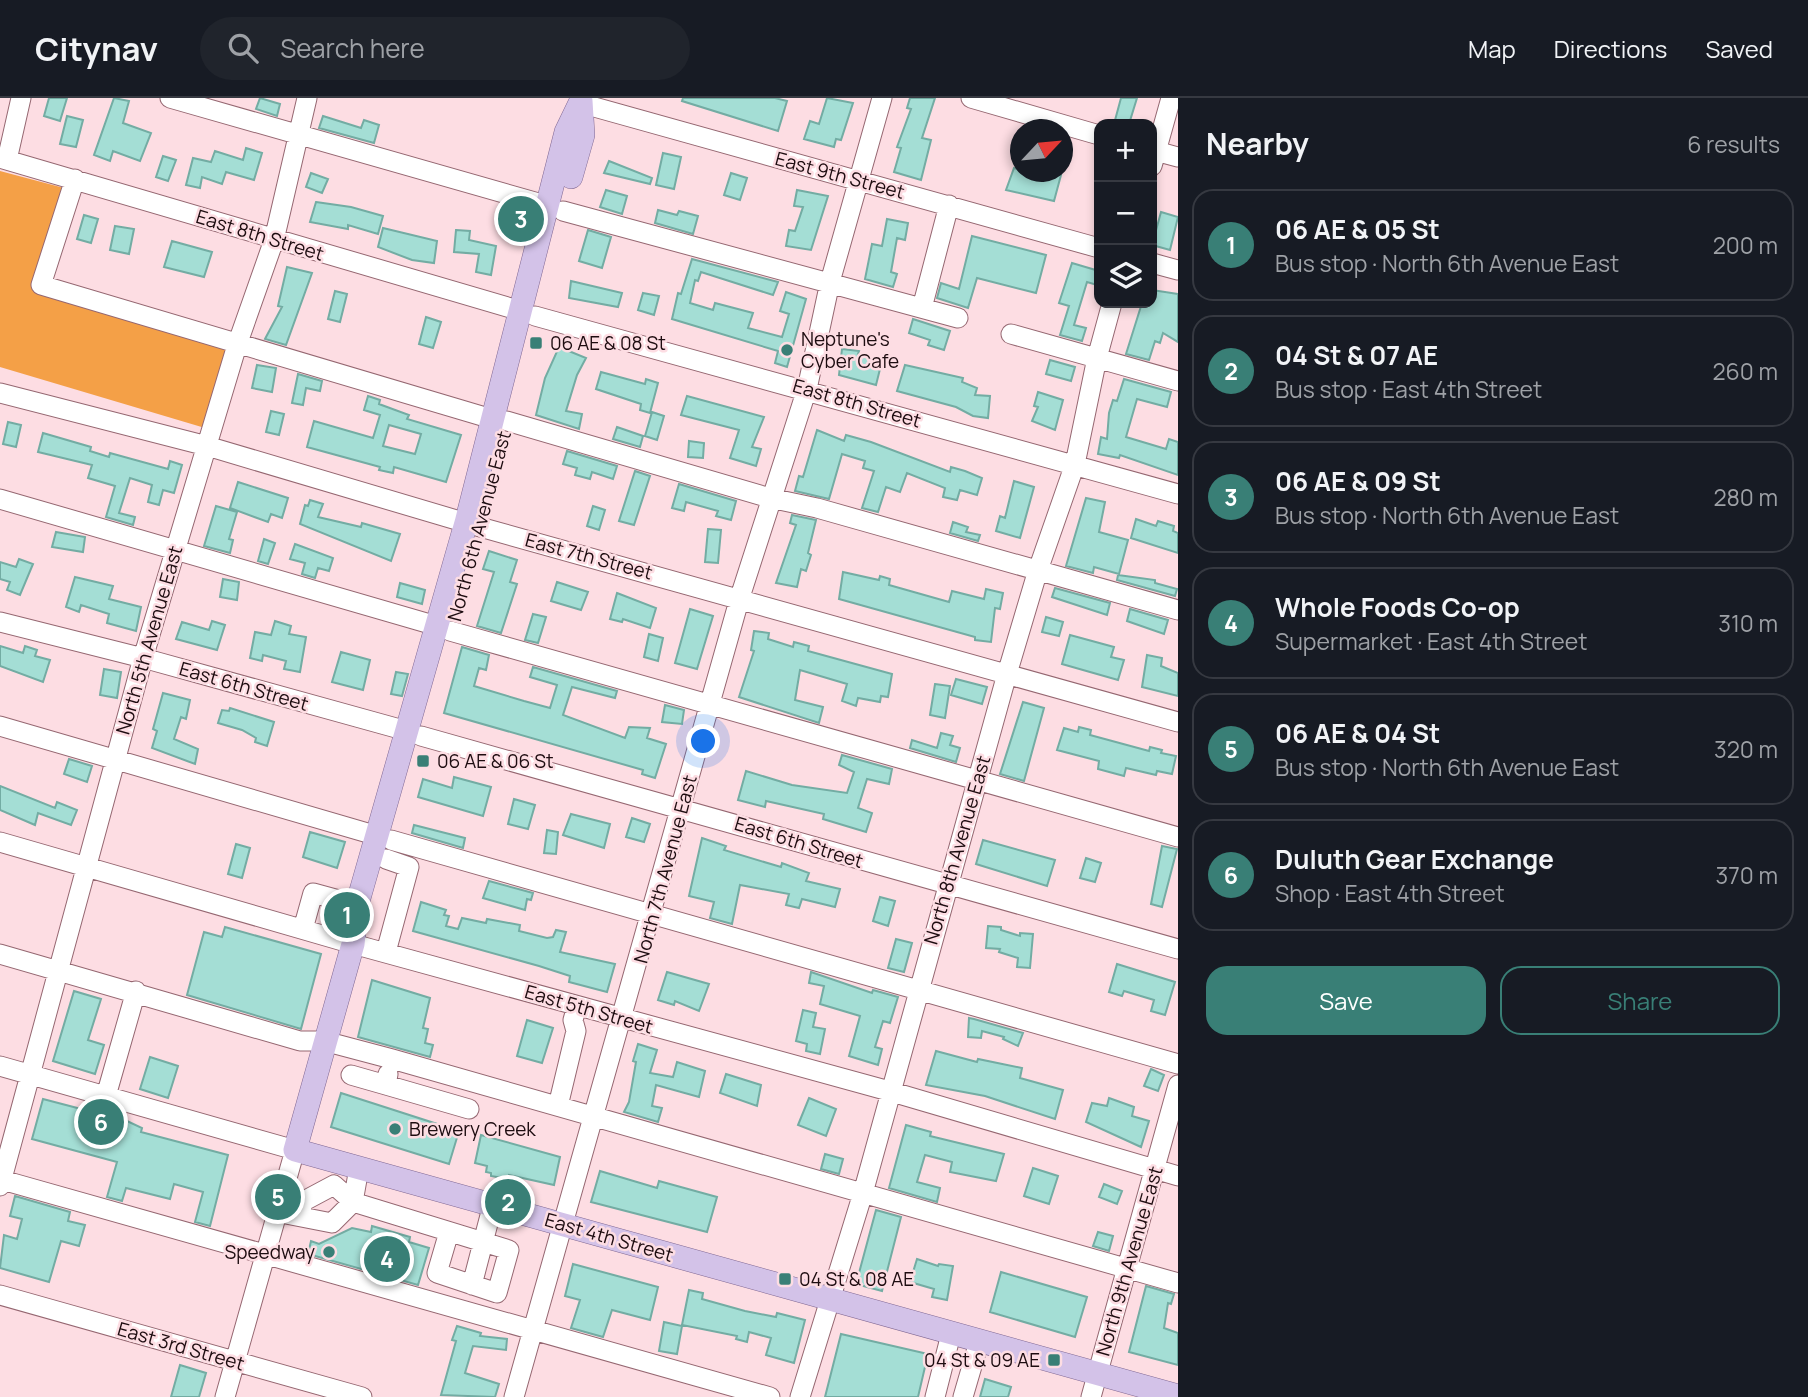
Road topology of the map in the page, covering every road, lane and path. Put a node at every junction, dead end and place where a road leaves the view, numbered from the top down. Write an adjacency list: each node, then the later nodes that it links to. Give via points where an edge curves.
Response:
1 (21, 98): 13 (street)
2 (170, 98): 9 (street)
3 (307, 98): 9 (street, North 5th Avenue East)
4 (882, 98): 15 (street, North 7th Avenue East)
5 (971, 98): 8 (street)
6 (1171, 98): 10 (street)
7 (582, 100): 15 (street, East 9th Street); 17 (main road, North 6th Avenue East, via 566,132)
8 (1094, 134)
9 (297, 135): 17 (street); 18 (street, North 5th Avenue East)
10 (1157, 143)
11 (1157, 156): 12 (street)
12 (1178, 157)
13 (4, 159): 14 (street, East 8th Street)
14 (75, 179): 18 (street, East 8th Street); 28 (street, via 41,285)
15 (858, 179): 16 (street, East 9th Street); 22 (street, North 7th Avenue East)
16 (949, 205): 19 (street, East 9th Street); 23 (street)
17 (556, 209): 22 (street); 25 (main road, North 6th Avenue East)
18 (274, 240): 25 (street, East 8th Street); 28 (street, North 5th Avenue East)
19 (1094, 246)
20 (1157, 264): 21 (street)
21 (1178, 270)
22 (831, 282): 23 (street); 31 (street, North 7th Avenue East)
23 (922, 308): 26 (street)
24 (1111, 308): 29 (street, North 8th Avenue East)
25 (528, 313): 31 (street, East 8th Street); 33 (main road, North 6th Avenue East)
26 (958, 318)
27 (1012, 334): 29 (street)
28 (237, 345): 33 (street); 34 (street, North 5th Avenue East)
29 (1097, 358): 30 (street); 35 (street, North 8th Avenue East)
30 (1178, 381)
31 (807, 389): 35 (street, East 8th Street); 37 (street, North 7th Avenue East)
32 (0, 393): 34 (street, East 7th Street)
33 (499, 420): 37 (street); 39 (main road, North 6th Avenue East)
34 (207, 446): 39 (street, East 7th Street); 40 (street, North 5th Avenue East)
35 (1075, 464): 36 (street, East 8th Street); 41 (street, North 8th Avenue East)
36 (1178, 494)
37 (769, 498): 41 (street); 42 (street, North 7th Avenue East)
38 (0, 499): 40 (street)
39 (473, 525): 42 (street, East 7th Street); 45 (main road, North 6th Avenue East)
40 (176, 550): 45 (street); 46 (street, North 5th Avenue East)
41 (1038, 570): 43 (street); 47 (street, North 8th Avenue East)
42 (740, 597): 47 (street, East 7th Street); 48 (street, North 7th Avenue East)
43 (1178, 610)
44 (0, 622): 46 (street, East 6th Street)
45 (443, 628): 48 (street); 51 (main road, North 6th Avenue East)
46 (143, 658): 51 (street, East 6th Street); 52 (street, North 5th Avenue East)
47 (1007, 674): 49 (street, East 7th Street); 53 (street, North 8th Avenue East)
48 (711, 704): 53 (street); 54 (street, North 7th Avenue East)
49 (1178, 722)
50 (0, 726): 52 (street)
51 (414, 734): 54 (street, East 6th Street); 57 (main road, North 6th Avenue East)
52 (115, 759): 57 (street); 58 (street, North 5th Avenue East)
53 (977, 782): 55 (street); 59 (street, North 8th Avenue East)
54 (681, 807): 59 (street, East 6th Street); 61 (street, North 7th Avenue East)
55 (1178, 837)
56 (0, 842): 58 (street, East 5th Street)
57 (385, 845): 60 (main road, North 6th Avenue East); 61 (street); 63 (main road, North 6th Avenue East, via 371,909); 65 (street, via 409,867)
58 (85, 867): 62 (street, East 5th Street); 67 (street, North 5th Avenue East)
59 (949, 887): 64 (street, East 6th Street); 68 (street, North 8th Avenue East)
60 (358, 905): 62 (street, via 313,893); 63 (main road, North 6th Avenue East)
61 (652, 915): 68 (street); 71 (street, North 7th Avenue East)
62 (303, 929): 63 (street, East 5th Street)
63 (354, 944): 65 (street, East 5th Street); 72 (main road, North 6th Avenue East)
64 (1178, 949)
65 (386, 952): 70 (street, East 5th Street)
66 (0, 954): 67 (street)
67 (57, 970): 69 (street); 76 (street, North 5th Avenue East)
68 (917, 990): 74 (street); 80 (street, North 8th Avenue East)
69 (136, 991): 72 (street, via 300,1041); 81 (street)
70 (577, 1006): 71 (street, East 5th Street); 82 (street, via 576,1031)
71 (623, 1019): 80 (street, East 5th Street); 84 (street, North 7th Avenue East)
72 (324, 1041): 73 (street); 85 (main road, North 6th Avenue East)
73 (392, 1059): 79 (street); 82 (street)
74 (1178, 1064)
75 (0, 1066): 76 (street, East 4th Street)
76 (29, 1074): 81 (street, East 4th Street); 89 (street, North 5th Avenue East)
77 (351, 1075): 79 (street)
78 (1178, 1084): 87 (street, North 9th Avenue East)
79 (386, 1085): 83 (street)
80 (890, 1091): 87 (street, East 5th Street); 90 (street, North 8th Avenue East)
81 (106, 1096): 85 (street, East 4th Street)
82 (558, 1106): 84 (street)
83 (469, 1109)
84 (593, 1116): 90 (street); 95 (street, North 7th Avenue East)
85 (295, 1150): 86 (main road, East 4th Street); 93 (street, North 6th Avenue East)
86 (359, 1168): 91 (street); 92 (main road, East 4th Street)
87 (1154, 1170): 88 (street, East 5th Street); 99 (street, North 9th Avenue East)
88 (1178, 1176)
89 (1, 1183): 98 (street)
90 (863, 1193): 99 (street); 103 (street, North 8th Avenue East)
91 (353, 1202): 94 (street, via 332,1223); 94 (street, via 334,1185 304,1201); 96 (street)
92 (494, 1204): 95 (main road, East 4th Street); 97 (street)
93 (277, 1212): 94 (street); 98 (street, North 6th Avenue East)
94 (298, 1216)
95 (565, 1224): 103 (main road, East 4th Street); 104 (street, North 7th Avenue East)
96 (449, 1232): 97 (street); 101 (street, via 437,1273)
97 (484, 1242): 101 (street); 101 (street, via 509,1250 497,1293)
98 (265, 1255): 104 (street); 107 (street, North 6th Avenue East)
99 (1125, 1266): 100 (street); 108 (street, North 9th Avenue East)
100 (1178, 1283)
101 (472, 1285)
102 (0, 1295): 107 (street, East 3rd Street)
103 (830, 1301): 105 (main road, East 4th Street); 114 (street, North 8th Avenue East)
104 (532, 1328): 112 (street, North 7th Avenue East); 113 (street)
105 (951, 1334): 106 (main road, East 4th Street); 115 (street)
106 (979, 1342): 108 (main road, East 4th Street); 116 (street)
107 (235, 1361): 110 (street, North 6th Avenue East); 111 (street, East 3rd Street)
108 (1097, 1373): 109 (main road, East 4th Street); 117 (street, North 9th Avenue East)
109 (1178, 1396)
110 (225, 1397)
111 (362, 1397)
112 (514, 1397)
113 (770, 1397)
114 (800, 1397)
115 (935, 1397)
116 (963, 1397)
117 (1091, 1397)

